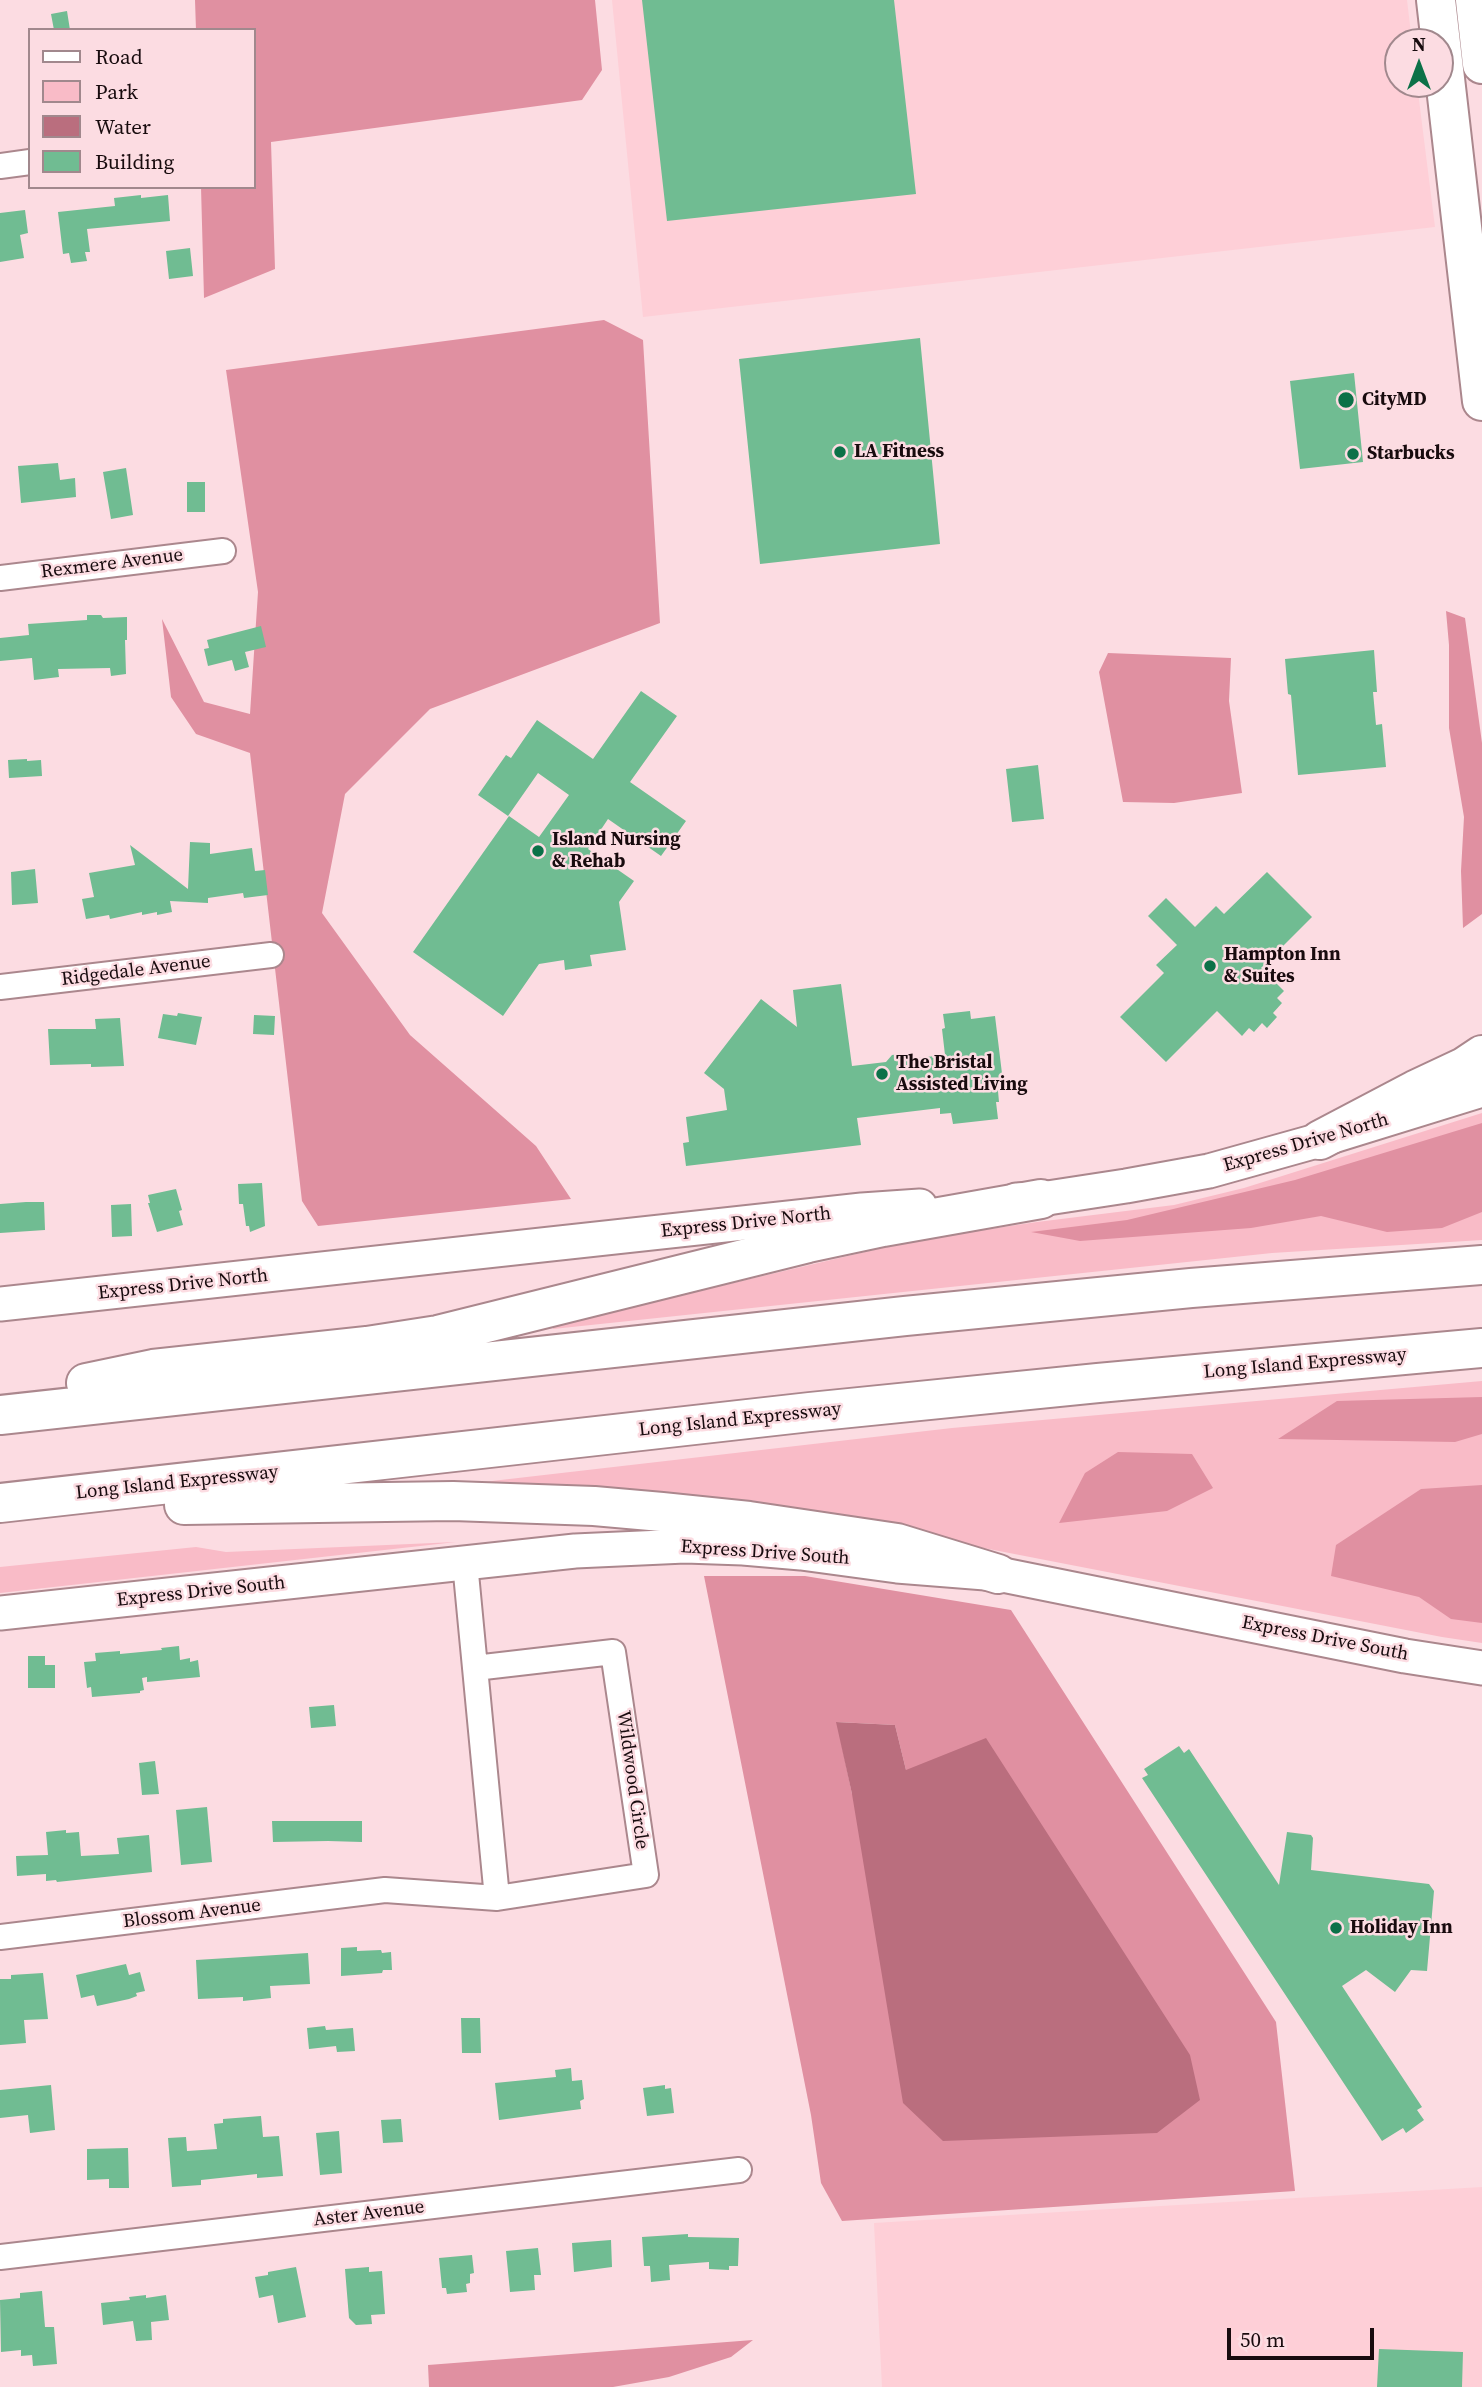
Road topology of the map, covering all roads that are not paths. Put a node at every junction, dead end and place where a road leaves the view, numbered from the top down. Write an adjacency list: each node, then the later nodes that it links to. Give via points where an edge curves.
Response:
1 (1436, 0): 6 (highway)
2 (1475, 0): 3 (highway)
3 (1482, 64)
4 (28, 162): 5 (street)
5 (0, 166)
6 (1482, 401)
7 (223, 551): 8 (street, Rexmere Avenue)
8 (0, 578)
9 (271, 955): 10 (street, Ridgedale Avenue)
10 (0, 987)
11 (1482, 1055): 13 (highway)
12 (1482, 1090): 13 (main road, Express Drive North)
13 (1320, 1140): 14 (main road, Express Drive North, via 1209,1171)
14 (1041, 1199): 16 (main road, Express Drive North, via 862,1210); 18 (highway, via 883,1227 438,1335 153,1369)
15 (1482, 1265): 19 (highway, via 905,1315)
16 (0, 1304)
17 (1482, 1348): 20 (highway, Long Island Expressway, via 1098,1382)
18 (0, 1400)
19 (0, 1415)
20 (0, 1503)
21 (0, 1510): 23 (highway, via 379,1501 594,1506 749,1521 897,1543)
22 (465, 1563): 23 (main road, Express Drive South, via 685,1546); 24 (main road, Express Drive South); 25 (street)
23 (998, 1574): 26 (main road, Express Drive South)
24 (0, 1613)
25 (475, 1668): 27 (street); 27 (street, Wildwood Circle, via 613,1652 646,1875)
26 (1482, 1668)
27 (497, 1898): 28 (street, Blossom Avenue, via 385,1890)
28 (0, 1937)
29 (739, 2170): 30 (street, Aster Avenue)
30 (0, 2257)

